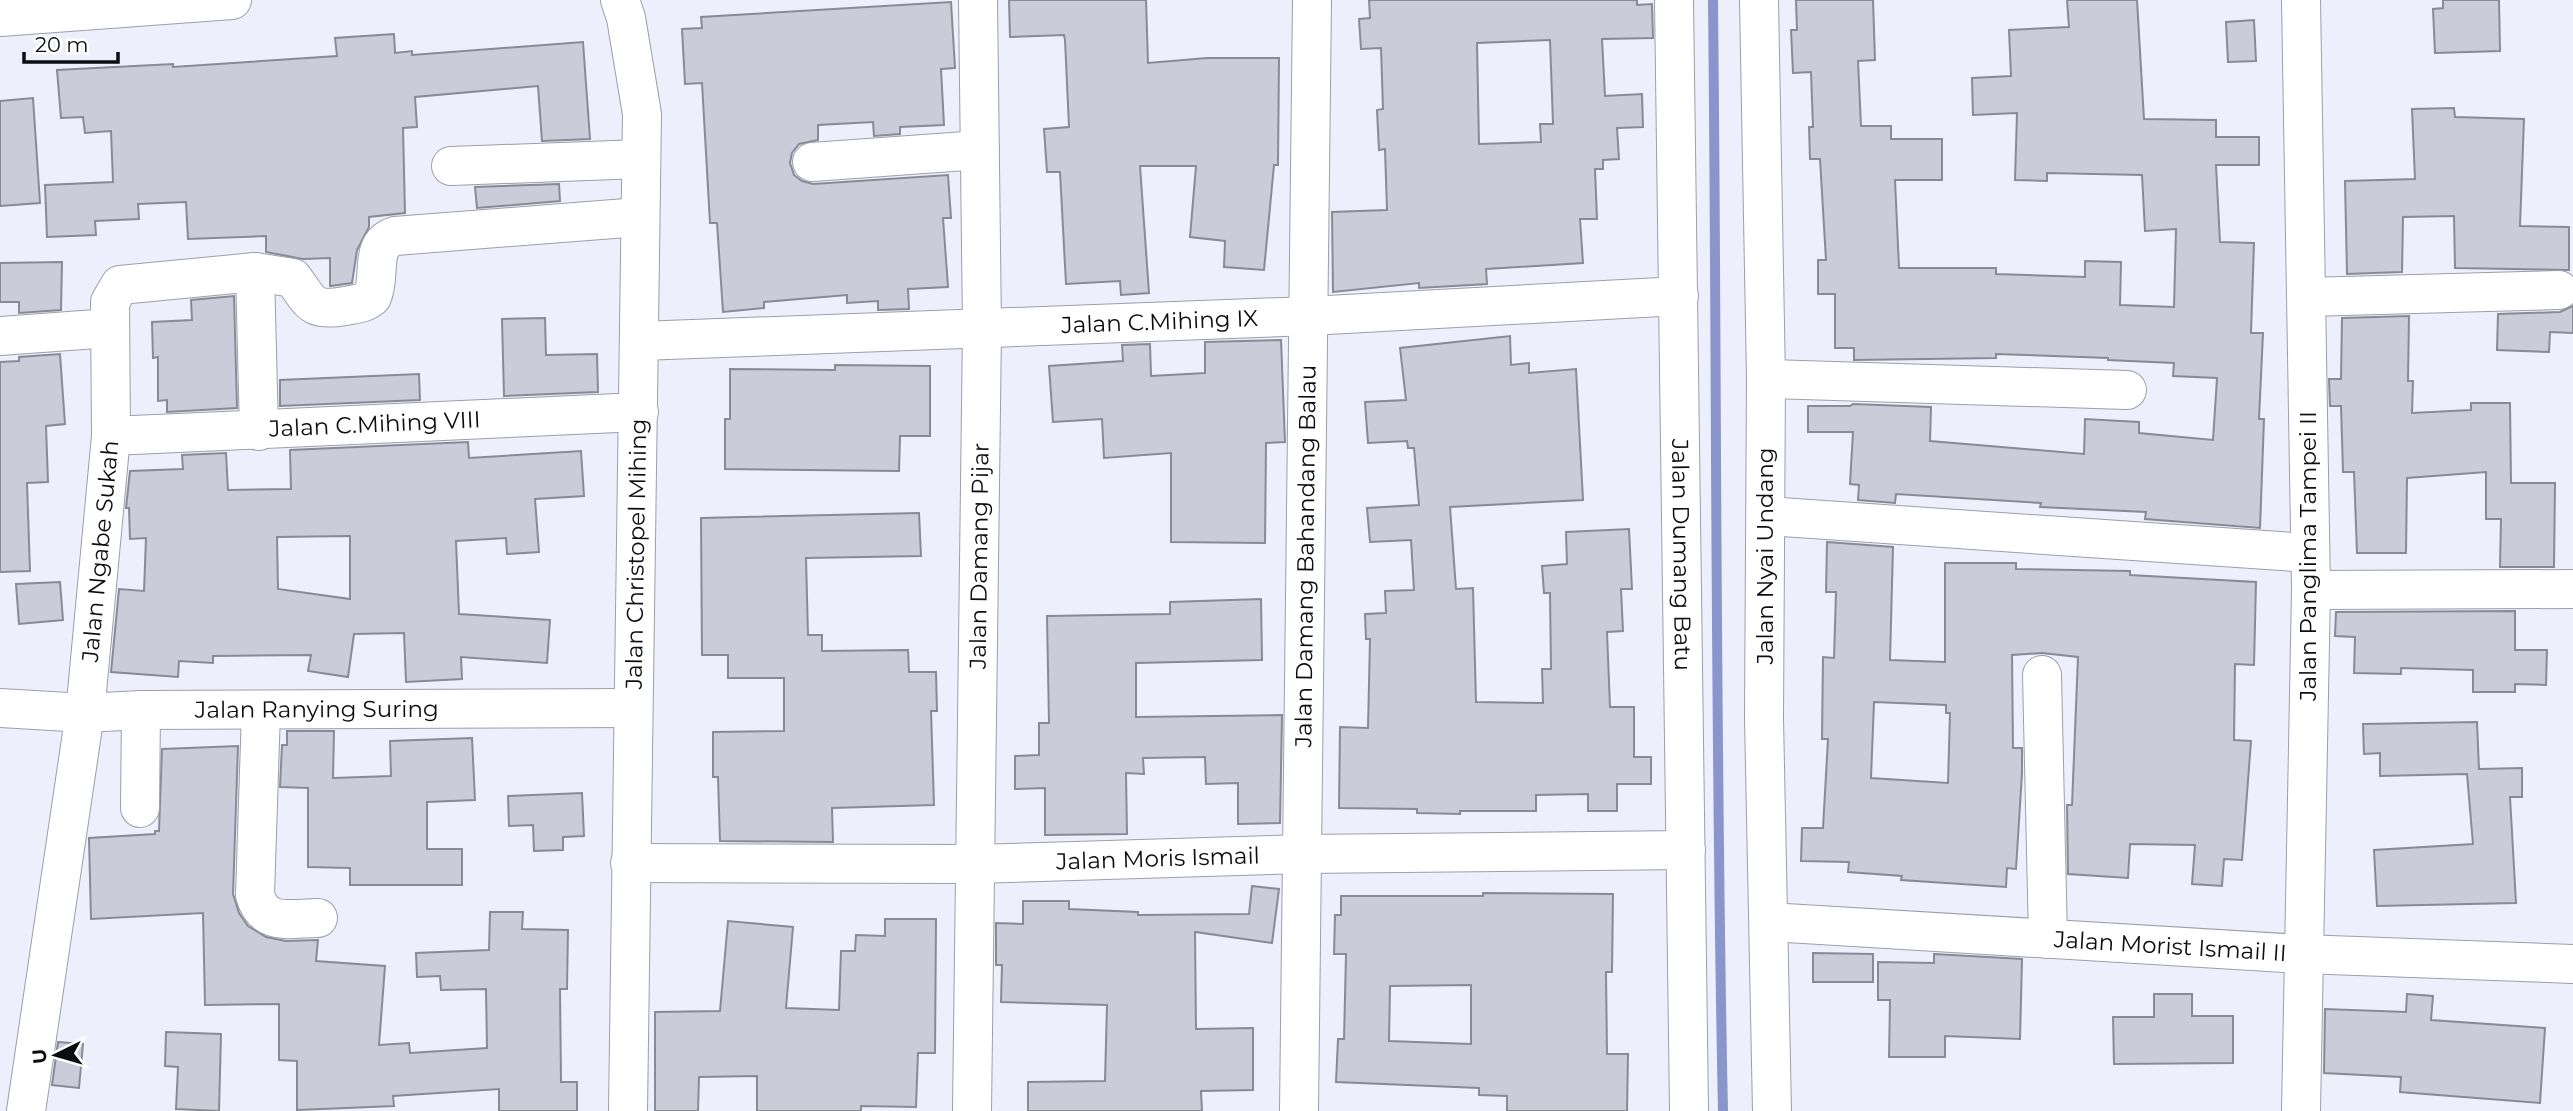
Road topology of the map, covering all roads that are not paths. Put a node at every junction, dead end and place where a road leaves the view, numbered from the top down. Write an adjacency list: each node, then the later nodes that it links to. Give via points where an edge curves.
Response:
1 (232, 0): 8 (street)
2 (620, 0): 10 (street, Jalan Christopel Mihing, via 640,101)
3 (978, 0): 9 (street, Jalan Damang Pijar)
4 (1312, 0): 18 (street, Jalan Damang Bahandang Balau)
5 (1674, 0): 16 (street, Jalan Dumang Batu)
6 (1759, 0): 23 (street, Jalan Nyai Undang)
7 (2301, 0): 17 (street, Jalan Panglima Tampei II)
8 (0, 17)
9 (980, 150): 11 (street); 20 (street, Jalan Damang Pijar)
10 (641, 159): 12 (street); 13 (street, Jalan Christopel Mihing)
11 (812, 162)
12 (451, 166)
13 (639, 216): 14 (street, via 395,236 379,247 372,297 325,310 312,304 293,278); 22 (street, Jalan Christopel Mihing)
14 (256, 272): 19 (street, Jalan Ngabe Sukah, via 120,285 110,302); 26 (street)
15 (2559, 290): 17 (street)
16 (1679, 296): 18 (street, Jalan C.Mihing IX); 38 (street, Jalan Dumang Batu)
17 (2307, 298): 29 (street, Jalan Panglima Tampei II)
18 (1308, 316): 20 (street, Jalan C.Mihing IX); 39 (street, Jalan Damang Bahandang Balau)
19 (110, 328): 21 (street); 27 (street, Jalan Ngabe Sukah)
20 (982, 328): 22 (street, Jalan C.Mihing IX); 41 (street, Jalan Damang Pijar)
21 (0, 336)
22 (640, 341): 25 (street, Jalan Christopel Mihing)
23 (1766, 379): 24 (street); 28 (street, Jalan Nyai Undang)
24 (2127, 390)
25 (639, 412): 26 (street, Jalan C.Mihing VIII); 33 (street, Jalan Christopel Mihing)
26 (259, 430): 27 (street, Jalan C.Mihing VIII)
27 (111, 436): 36 (street, Jalan Ngabe Sukah)
28 (1766, 516): 29 (street); 43 (street, Jalan Nyai Undang)
29 (2310, 572): 30 (street); 45 (street, Jalan Panglima Tampei II)
30 (2573, 589)
31 (2042, 675): 44 (street)
32 (0, 708): 36 (street, Jalan Ranying Suring)
33 (633, 708): 35 (street, Jalan Ranying Suring); 40 (street, Jalan Christopel Mihing)
34 (141, 710): 35 (street, Jalan Ranying Suring); 36 (street, Jalan Ranying Suring); 37 (street)
35 (261, 711): 42 (street, via 255,895 259,909 270,918)
36 (85, 713): 47 (street, Jalan Ngabe Sukah)
37 (140, 808)
38 (1686, 850): 39 (street, Jalan Moris Ismail); 51 (street, Jalan Dumang Batu)
39 (1302, 854): 41 (street, Jalan Moris Ismail); 50 (street, Jalan Damang Bahandang Balau)
40 (630, 863): 41 (street, Jalan Moris Ismail); 48 (street, Jalan Christopel Mihing)
41 (975, 863): 49 (street, Jalan Damang Pijar)
42 (318, 918)
43 (1769, 922): 44 (street, Jalan Morist Ismail II); 52 (street, Jalan Nyai Undang)
44 (2048, 939): 45 (street, Jalan Morist Ismail II)
45 (2302, 954): 46 (street, Jalan Morist Ismail II); 53 (street, Jalan Panglima Tampei II)
46 (2573, 964)
47 (26, 1111)
48 (628, 1111)
49 (972, 1111)
50 (1299, 1111)
51 (1689, 1111)
52 (1772, 1111)
53 (2301, 1111)

